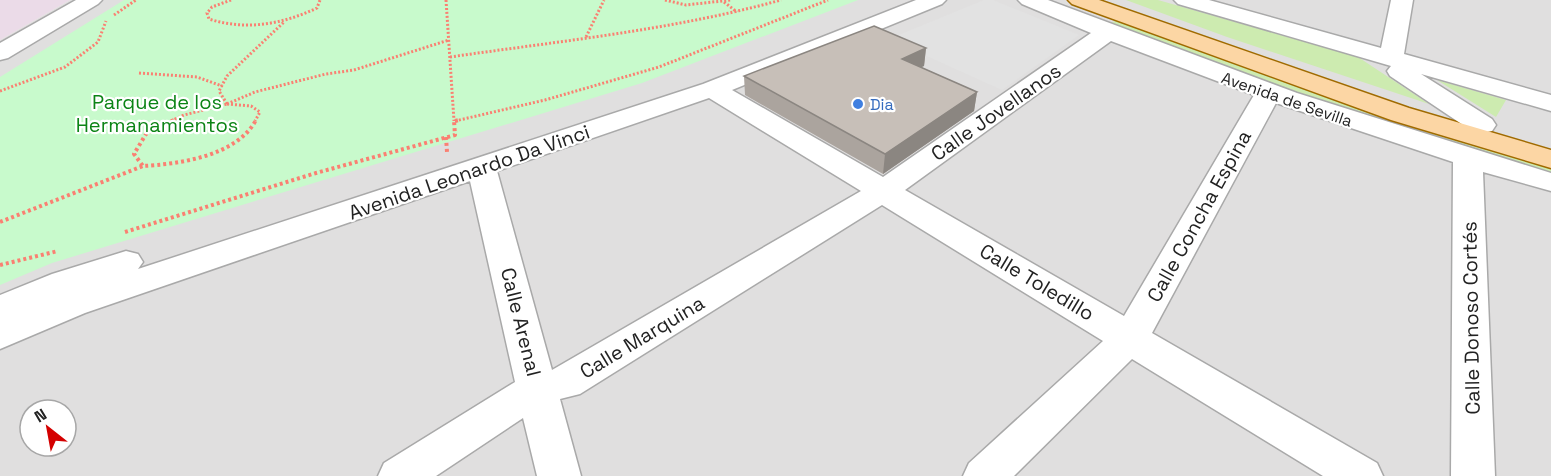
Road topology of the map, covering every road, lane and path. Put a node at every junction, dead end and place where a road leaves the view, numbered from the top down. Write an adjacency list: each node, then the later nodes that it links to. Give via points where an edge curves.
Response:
1 (91, 0): 21 (street)
2 (136, 0): 32 (path, via 104,23 98,42 65,68)
3 (231, 0): 20 (path, via 212,8 207,13 209,19 240,24)
4 (320, 0): 20 (path, via 317,8)
5 (446, 0): 25 (path)
6 (604, 0): 24 (path)
7 (665, 0): 18 (path, via 686,5)
8 (731, 0): 18 (path)
9 (781, 0): 19 (path)
10 (828, 0): 36 (path, via 659,67)
11 (897, 0): 49 (street, Avenida Leonardo Da Vinci, via 694,78 64,282)
12 (935, 0): 31 (street, Avenida Leonardo Da Vinci)
13 (1029, 0): 23 (street, Avenida de Sevilla)
14 (1079, 0): 40 (main road, Avenida de Sevilla, via 1361,101)
15 (1111, 0): 37 (main road, Avenida de Sevilla, via 1351,85)
16 (1185, 0): 27 (street)
17 (1402, 0): 27 (street)
18 (724, 2): 19 (path)
19 (738, 12): 24 (path)
20 (285, 22): 30 (path, via 249,54)
21 (50, 24): 22 (street); 26 (street)
22 (0, 30)
23 (1108, 32): 33 (street, Avenida de Sevilla); 44 (street, Calle Jovellanos)
24 (586, 37): 28 (path)
25 (449, 40): 28 (path); 35 (path, via 354,70 255,92)
26 (0, 53)
27 (1382, 56): 34 (street); 37 (street)
28 (450, 57): 36 (path)
29 (139, 73): 30 (path, via 197,77)
30 (222, 86): 35 (path, via 219,91)
31 (712, 89): 42 (street, Avenida Leonardo Da Vinci); 44 (street, Calle Toledillo)
32 (0, 91)
33 (1268, 94): 39 (street, Avenida de Sevilla); 51 (street, Calle Concha Espina)
34 (1551, 103)
35 (227, 104): 41 (path, via 184,115 146,134 134,154); 41 (path, via 251,106 260,112 257,122 246,133 204,155)
36 (455, 121): 46 (path, via 455,135)
37 (1482, 125): 38 (main road, Avenida de Sevilla)
38 (1551, 144)
39 (1468, 159): 43 (street, Avenida de Sevilla); 57 (street, Calle Donoso Cortés)
40 (1551, 159)
41 (143, 166): 45 (path)
42 (482, 169): 50 (street, Avenida Leonardo Da Vinci, via 72,304); 52 (street, Calle Arenal)
43 (1551, 182)
44 (883, 191): 51 (street, Calle Toledillo); 52 (street, Calle Marquina, via 566,383)
45 (0, 222)
46 (122, 233)
47 (65, 249): 48 (path)
48 (0, 265)
49 (0, 309)
50 (0, 336)
51 (1130, 338): 55 (street, Calle Concha Espina); 56 (street, Calle Toledillo)
52 (537, 388): 53 (street, Calle Marquina); 54 (street, Calle Arenal)
53 (400, 476)
54 (559, 476)
55 (985, 476)
56 (1361, 476)
57 (1473, 476)

